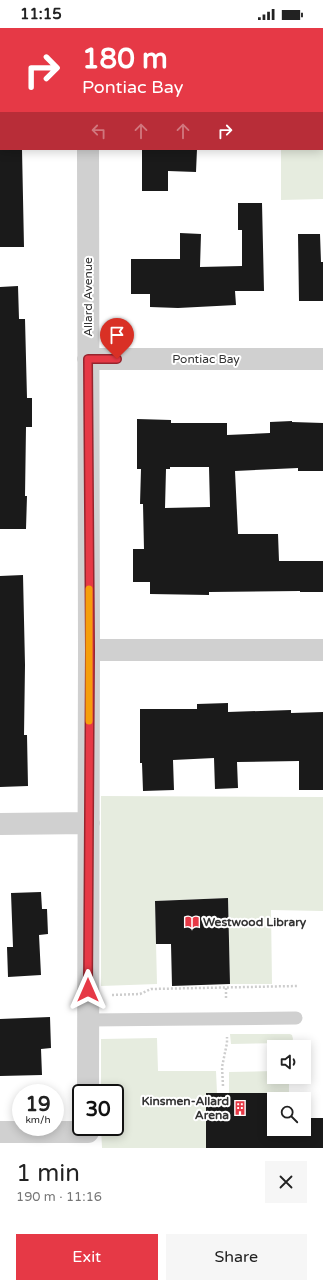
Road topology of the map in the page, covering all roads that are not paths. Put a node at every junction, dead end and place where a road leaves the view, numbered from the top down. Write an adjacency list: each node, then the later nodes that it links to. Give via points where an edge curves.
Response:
1 (88, 150): 2 (street, Allard Avenue)
2 (88, 359): 3 (street, Pontiac Bay); 4 (street, Allard Avenue)
3 (323, 359)
4 (90, 650): 5 (street); 6 (street, Allard Avenue)
5 (323, 650)
6 (89, 823): 7 (street); 9 (street, Allard Avenue)
7 (0, 824)
8 (296, 1018): 9 (lane)
9 (88, 1020): 10 (street, Allard Avenue)
10 (88, 1084)
11 (0, 1132): 12 (street)
12 (72, 1135)

